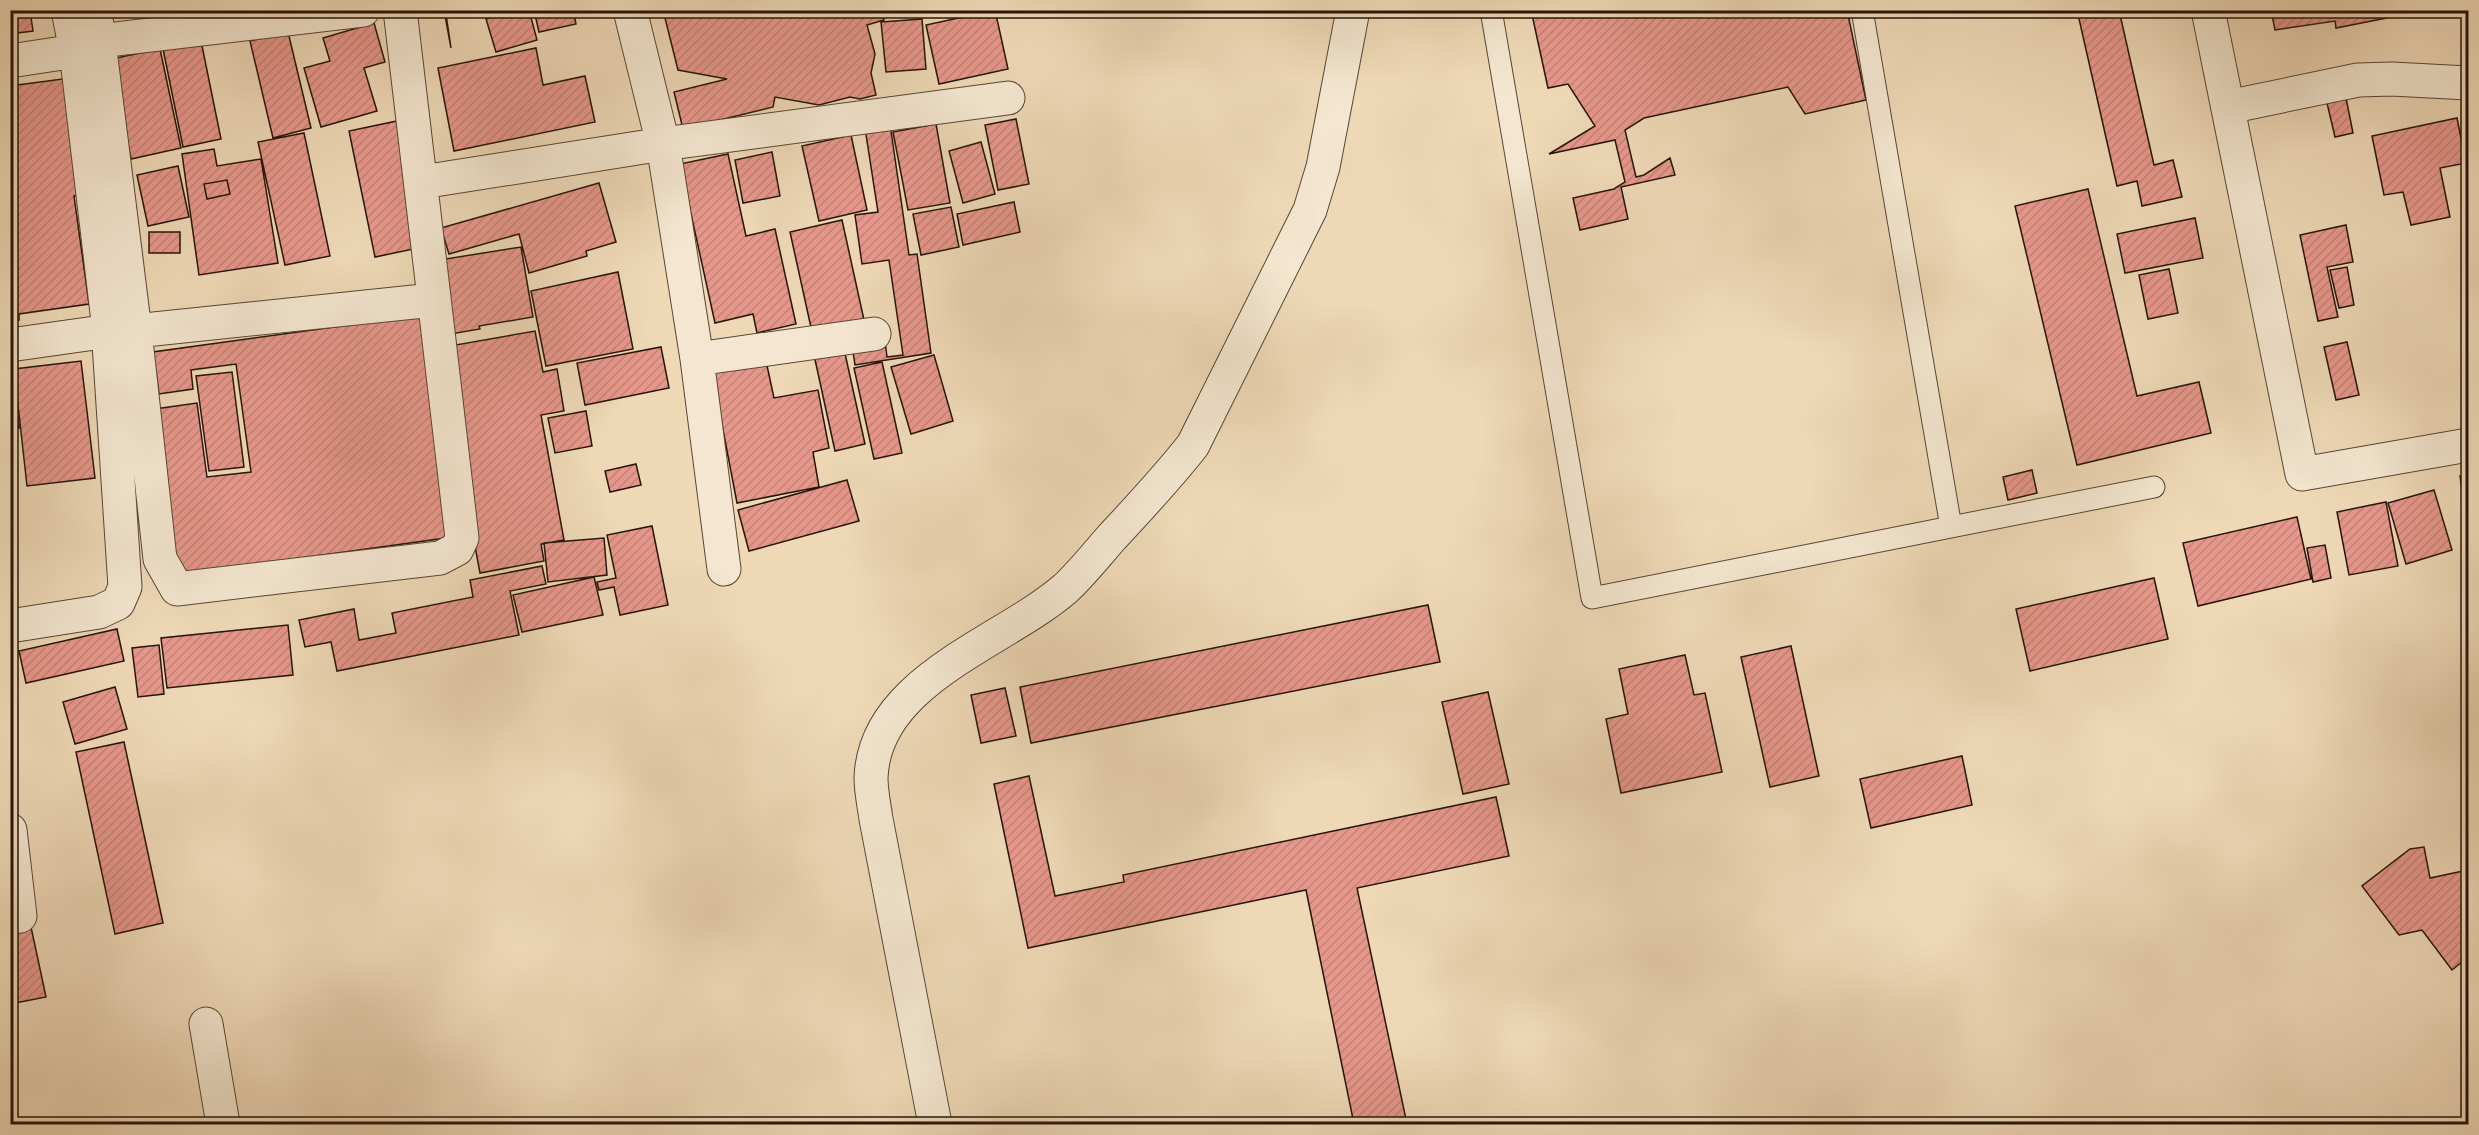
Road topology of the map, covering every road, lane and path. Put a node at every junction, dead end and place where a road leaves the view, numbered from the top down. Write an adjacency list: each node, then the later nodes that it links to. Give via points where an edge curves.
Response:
1 (68, 10): 9 (street)
2 (363, 10): 9 (street)
3 (400, 10): 15 (street)
4 (630, 10): 14 (street)
5 (1353, 10): 30 (street, via 1325,158 1310,210 1193,445 1067,586 1020,622 915,690 892,715 879,742 871,777 876,819)
6 (1491, 10): 23 (lane, via 1592,598)
7 (1862, 10): 23 (lane)
8 (2208, 10): 13 (street)
9 (90, 34): 10 (street); 17 (street)
10 (10, 61)
11 (2469, 83): 13 (street, via 2358,80)
12 (1008, 98): 14 (street)
13 (2228, 107): 21 (street, via 2302,474)
14 (663, 144): 15 (street); 20 (street)
15 (422, 182): 16 (street)
16 (433, 300): 17 (street); 17 (street, via 462,538 457,549 440,558 177,589 160,559)
17 (122, 331): 19 (street); 25 (street, via 125,587 118,603 99,612)
18 (874, 334): 20 (street)
19 (10, 345)
20 (697, 359): 24 (street)
21 (2469, 445)
22 (2154, 487): 23 (lane)
23 (1951, 527)
24 (724, 569)
25 (10, 626)
26 (10, 830): 27 (street, via 20,916)
27 (10, 917)
28 (206, 1024): 29 (street)
29 (223, 1125)
30 (935, 1125)

